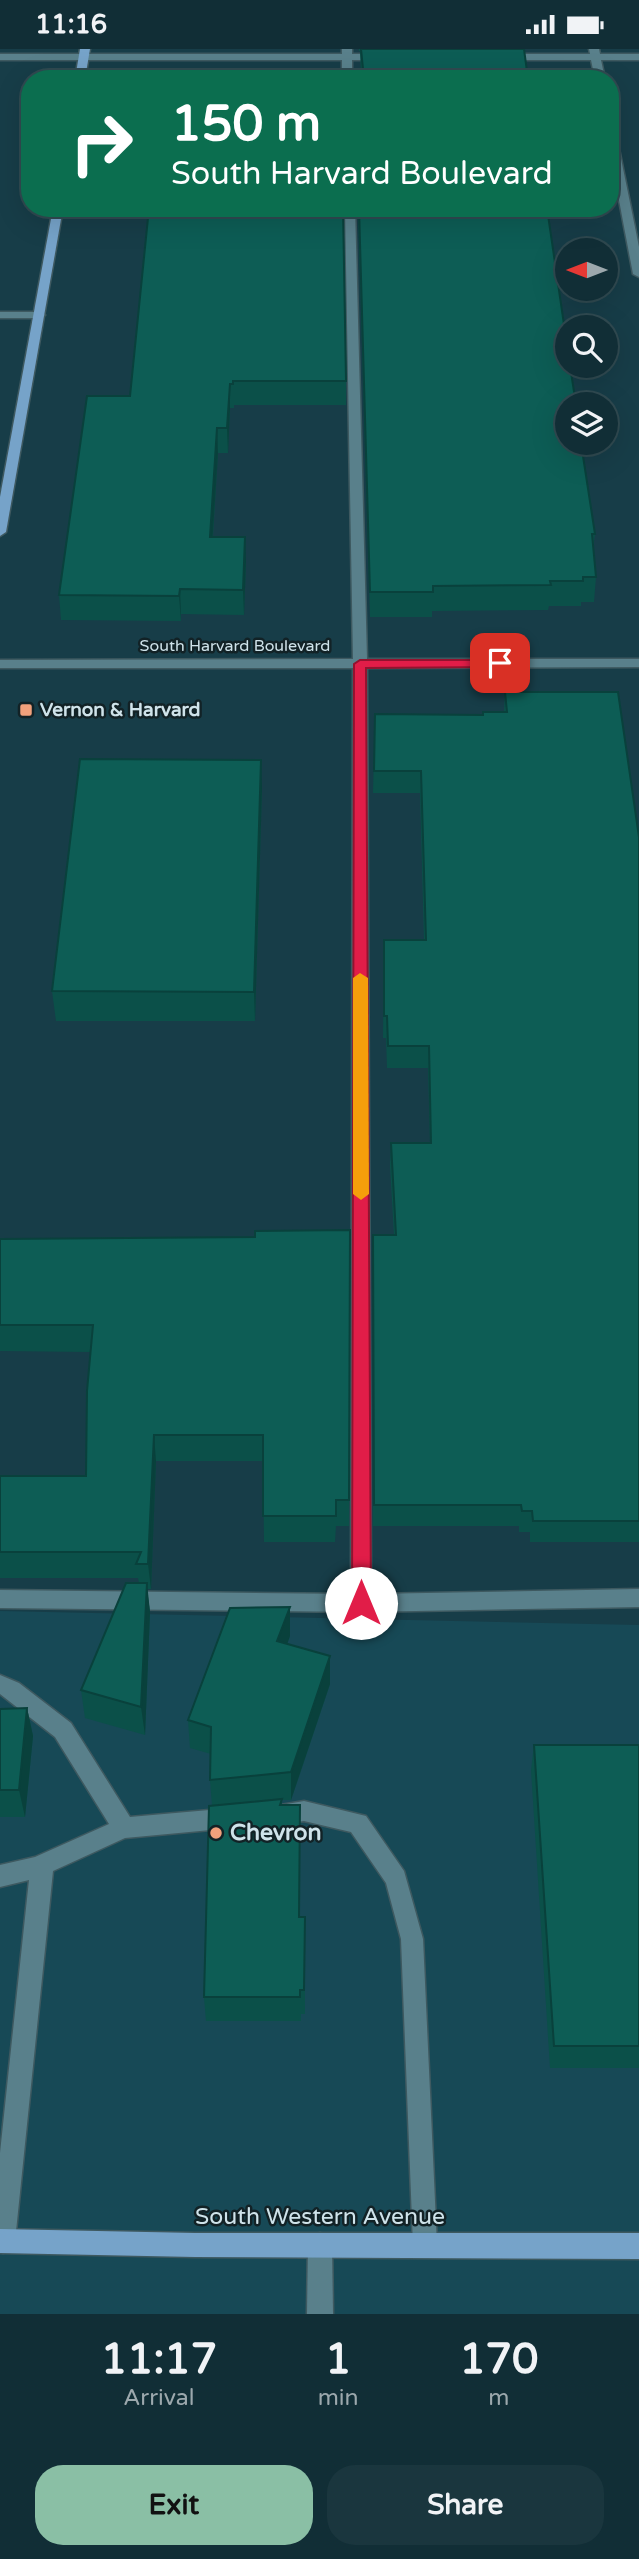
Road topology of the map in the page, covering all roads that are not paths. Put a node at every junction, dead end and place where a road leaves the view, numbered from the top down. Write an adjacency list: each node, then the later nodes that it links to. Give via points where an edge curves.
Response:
1 (85, 53): 2 (street); 4 (street)
2 (347, 53): 5 (street)
3 (595, 53): 6 (street); 7 (street)
4 (0, 57)
5 (402, 57)
6 (485, 57)
7 (639, 57)
8 (619, 174): 11 (street)
9 (56, 217): 12 (main road)
10 (350, 217): 17 (street)
11 (639, 274)
12 (39, 315): 13 (street); 14 (main road)
13 (0, 316)
14 (0, 532)
15 (639, 663): 17 (street, South Harvard Boulevard)
16 (0, 664): 17 (street, South Harvard Boulevard)
17 (360, 664): 20 (street)
18 (639, 1598): 20 (street)
19 (0, 1599): 20 (street)
20 (361, 1603)
21 (0, 1685): 22 (street, via 62,1730)
22 (124, 1828): 23 (street); 27 (street, via 304,1811 358,1823 396,1879 412,1939)
23 (42, 1864): 24 (street); 25 (street)
24 (0, 1877)
25 (1, 2241): 26 (main road, South Western Avenue)
26 (320, 2245): 27 (main road, South Western Avenue); 29 (street)
27 (425, 2245): 28 (main road, South Western Avenue)
28 (639, 2246)
29 (320, 2314)

